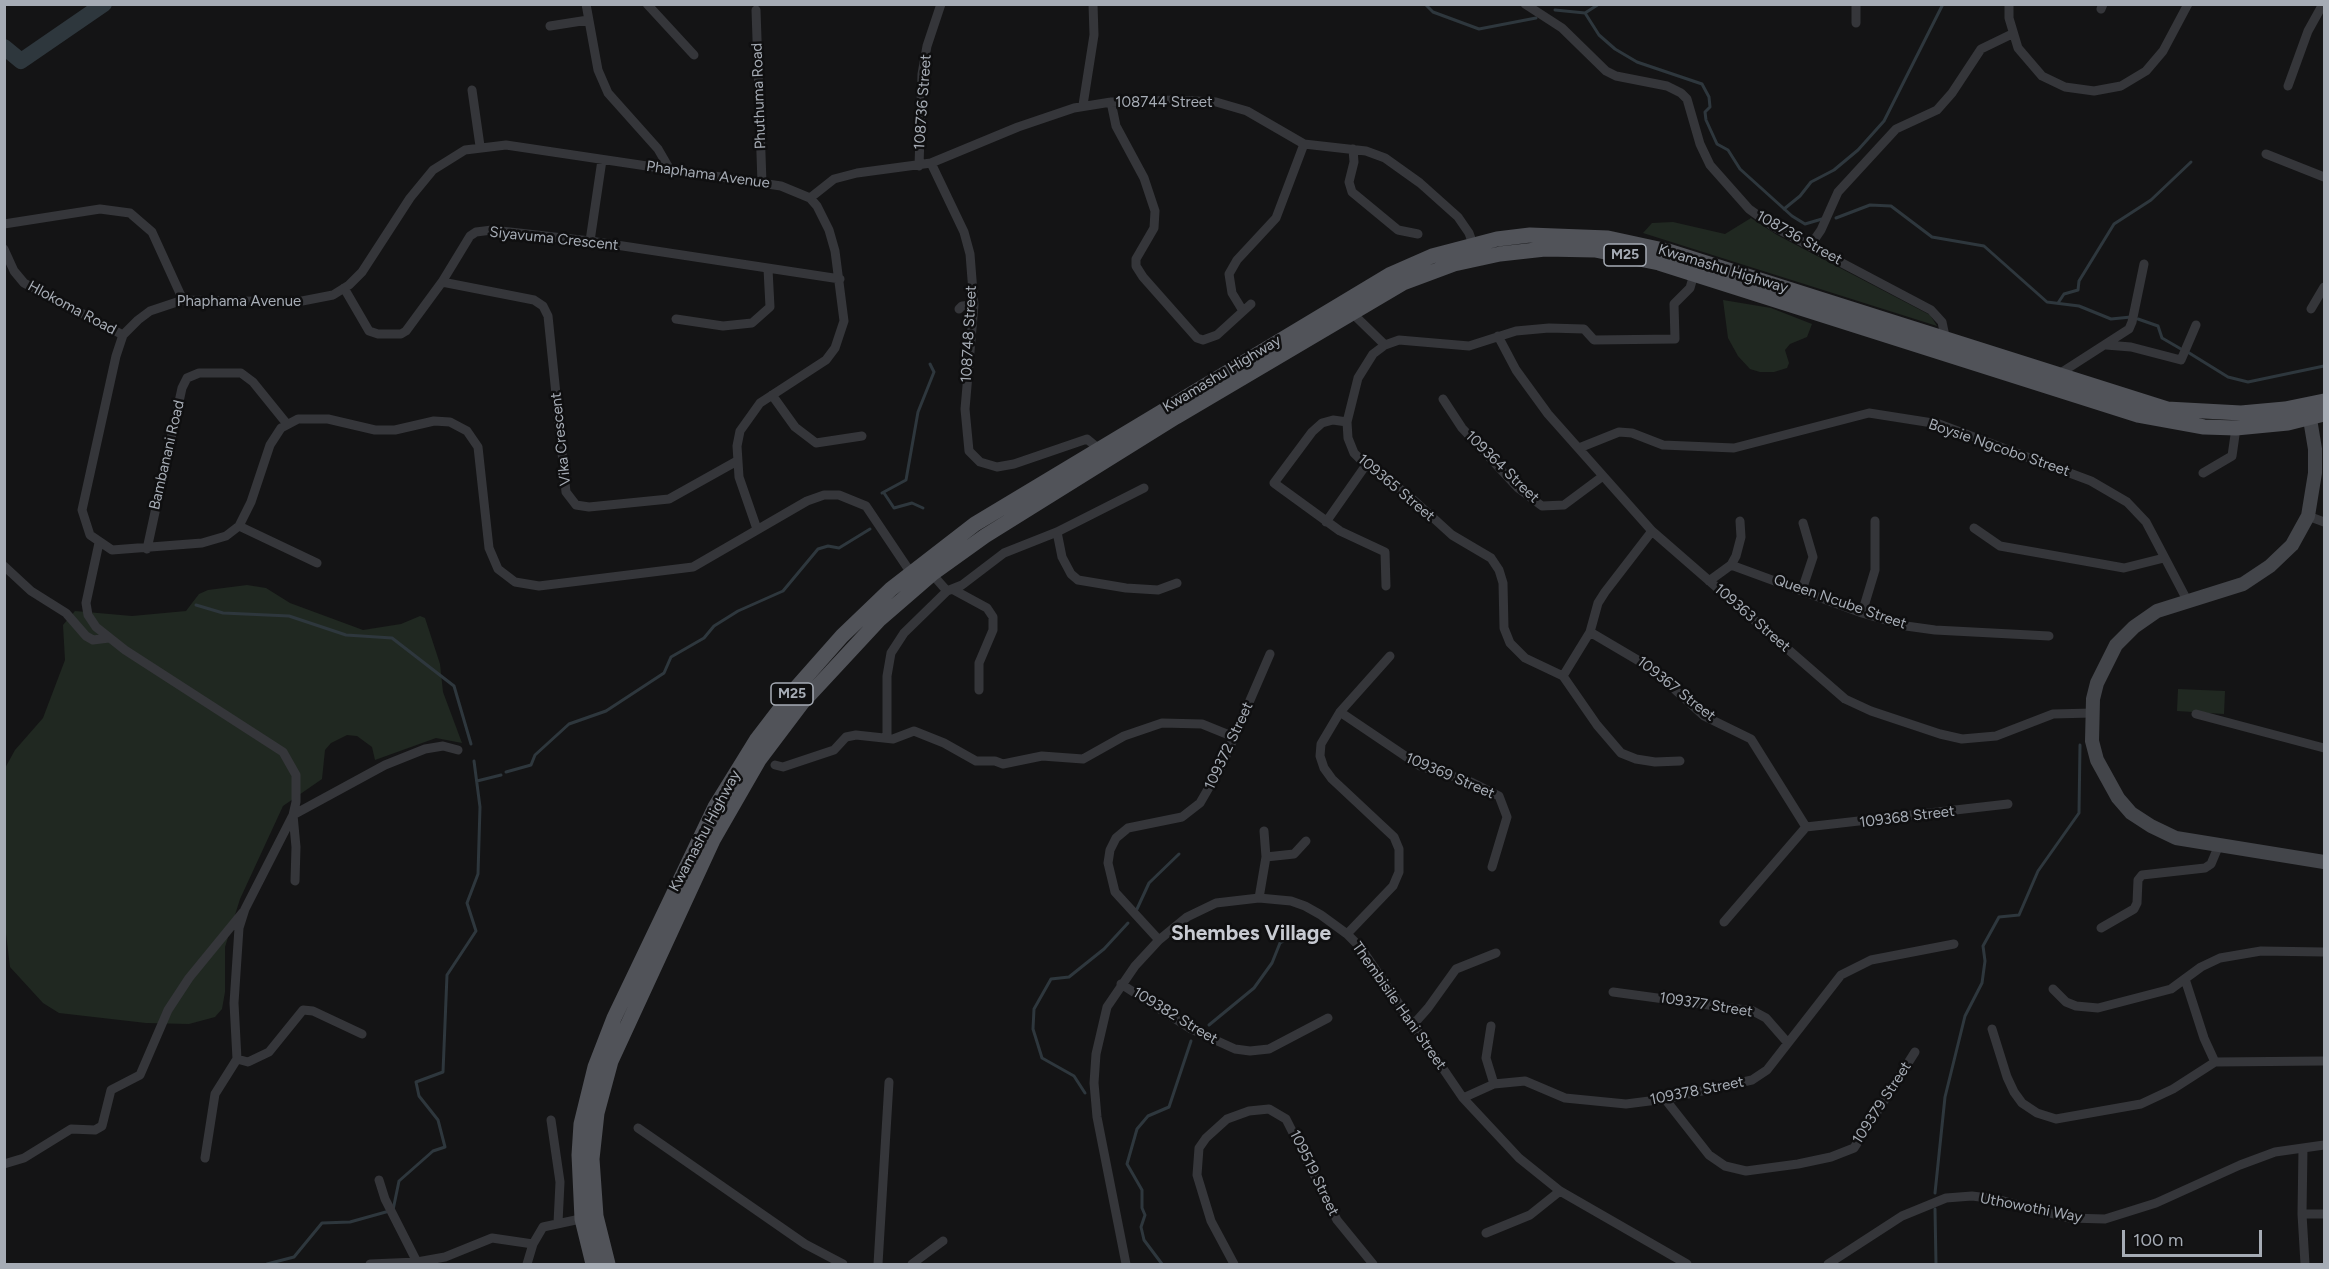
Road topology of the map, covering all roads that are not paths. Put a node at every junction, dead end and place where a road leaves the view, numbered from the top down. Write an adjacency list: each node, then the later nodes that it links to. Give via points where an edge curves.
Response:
1 (586, 4): 11 (street)
2 (647, 4): 15 (street)
3 (941, 4): 26 (street, 108736 Street, via 922,74)
4 (1093, 4): 19 (street, via 1094,35)
5 (1526, 4): 34 (street, 108736 Street, via 1562,28 1606,71 1681,93 1690,108 1704,154 1727,186 1762,219)
6 (1856, 4): 12 (street)
7 (2009, 4): 14 (street)
8 (2188, 4): 14 (street, via 2156,61 2135,79 2108,90 2073,89 2042,76 2018,48)
9 (2323, 4): 16 (street, via 2308,31)
10 (756, 10): 29 (street, Phuthuma Road)
11 (588, 20): 13 (street); 27 (street, via 598,70 608,93 658,149)
12 (1856, 23)
13 (550, 26)
14 (2012, 34): 34 (street, via 1981,49 1942,106 1896,129 1838,192)
15 (694, 55)
16 (2288, 86)
17 (472, 90): 21 (street)
18 (1111, 102): 19 (street, 108744 Street); 20 (street, 108744 Street, via 1224,103 1247,111); 50 (street, via 1116,126 1144,177 1155,211 1154,228 1136,259 1138,270 1197,338 1217,335)
19 (1083, 105): 25 (street, 108744 Street, via 1018,126)
20 (1304, 144): 22 (street, 108744 Street); 50 (street, via 1276,218 1229,274 1232,293)
21 (480, 146): 24 (street, Phaphama Avenue, via 506,145); 43 (street, Phaphama Avenue, via 456,154 433,171 410,198 362,272)
22 (1353, 149): 32 (street, via 1349,182 1352,192 1398,230); 36 (street, 108744 Street, via 1375,153 1398,166 1458,217)
23 (2266, 153): 28 (street)
24 (602, 160): 27 (street, Phaphama Avenue); 33 (street)
25 (931, 163): 26 (street, 108744 Street); 46 (street, 108748 Street, via 968,245)
26 (919, 166): 30 (street, 108744 Street, via 845,175)
27 (669, 168): 29 (street, Phaphama Avenue)
28 (2325, 177)
29 (762, 183): 30 (street, Phaphama Avenue)
30 (810, 198): 40 (street, via 829,230)
31 (4, 224): 44 (street, via 100,209 130,213 152,232)
32 (1418, 234)
33 (590, 241): 38 (street, Siyavuma Crescent); 41 (street, Siyavuma Crescent, via 500,230 476,232)
34 (1810, 246): 57 (street, 108736 Street, via 1937,313)
35 (4, 249): 53 (street, Hlokoma Road, via 24,283)
36 (1475, 251): 39 (main road, Kwamashu Highway / M25, via 1595,250); 47 (main road, Kwamashu Highway / M25, via 1454,264); 57 (main road, Kwamashu Highway / M25, via 1530,235 1633,242)
37 (2144, 264): 56 (street, via 2133,322 2123,335)
38 (768, 270): 40 (street, Siyavuma Crescent); 51 (street, via 770,307 752,323 723,326)
39 (1694, 274): 54 (street, via 1690,288 1674,304 1675,339 1594,340 1584,329 1529,329); 57 (main road, Kwamashu Highway / M25)
40 (840, 279): 59 (street, via 844,321 836,348 807,375)
41 (441, 282): 43 (street, Siyavuma Crescent, via 406,331 395,335 373,334 364,327); 69 (street, Vika Crescent, via 534,300 543,306 548,316 567,492 576,506 669,499)
42 (2325, 287): 49 (street)
43 (344, 288): 44 (street, Phaphama Avenue, via 306,302)
44 (183, 300): 53 (street, Phaphama Avenue, via 150,311)
45 (1251, 304): 50 (street)
46 (974, 305): 48 (street); 68 (street, 108748 Street, via 964,409 966,442 972,456 997,467 1086,439)
47 (1347, 306): 55 (street); 68 (main road, Kwamashu Highway / M25); 91 (main road, Kwamashu Highway / M25, via 985,536)
48 (959, 309)
49 (2311, 309)
50 (1243, 311)
51 (676, 319)
52 (2196, 325): 56 (street, via 2181,360)
53 (123, 335): 85 (street, via 82,510 85,525)
54 (1498, 336): 55 (street, via 1469,346 1408,339); 67 (street, 109363 Street, via 1530,391)
55 (1385, 345): 63 (street, 109365 Street, via 1361,369)
56 (2106, 345): 58 (street)
57 (1947, 347): 58 (main road, Kwamashu Highway / M25); 65 (main road, Kwamashu Highway / M25, via 2138,416 2204,428)
58 (2059, 374): 62 (main road, Kwamashu Highway / M25, via 2168,409)
59 (772, 395): 66 (street, via 795,427 816,443); 69 (street, via 750,413 740,431)
60 (1443, 399): 72 (street, 109364 Street, via 1462,429 1518,488 1542,506 1564,506)
61 (2325, 400): 62 (main road, Kwamashu Highway / M25)
62 (2314, 412): 65 (main road, Kwamashu Highway / M25); 74 (street, via 2315,473)
63 (1347, 422): 70 (street, 109365 Street, via 1350,445); 77 (street, via 1322,423 1276,478 1276,485)
64 (287, 424): 80 (street, via 270,445); 81 (street, via 315,417 375,430 395,430 434,421 459,424 478,447 492,559 506,576 526,586 683,569 715,555); 86 (street, Bambanani Road, via 241,373 199,373 187,378 179,399)
65 (2236, 428): 71 (street, via 2232,456)
66 (862, 436)
67 (1579, 447): 72 (street, 109363 Street); 87 (street, Boysie Ngcobo Street, via 1619,432 1663,445 1734,448 1858,414 1883,413 1946,426 2091,480 2135,509)
68 (1099, 448): 92 (main road, Kwamashu Highway / M25, via 975,524)
69 (737, 461): 81 (street)
70 (1366, 465): 77 (street); 105 (street, 109365 Street, via 1398,487 1452,535 1491,558 1503,583 1504,628 1510,643 1525,658)
71 (2203, 473)
72 (1603, 476): 83 (street, 109363 Street)
73 (1144, 488): 84 (street)
74 (2308, 516): 78 (street); 98 (street, via 2292,545 2262,571 2243,584)
75 (1740, 521): 89 (street, via 1740,542)
76 (1875, 521): 99 (street, via 1875,570)
77 (1326, 522): 95 (street, via 1385,552)
78 (2325, 522)
79 (1803, 523): 97 (street, via 1813,557)
80 (239, 526): 86 (street, via 217,539); 88 (street)
81 (757, 528): 92 (street, via 807,501 839,495 866,506)
82 (1974, 528): 87 (street, via 2000,546 2124,568)
83 (1652, 531): 93 (street, 109363 Street); 100 (street, via 1598,603)
84 (1057, 532): 94 (street, via 1062,557 1078,580 1158,590); 96 (street, via 1004,553 966,583)
85 (99, 543): 86 (street, via 117,551); 102 (street, via 87,592 87,609 91,621)
86 (147, 549)
87 (2164, 558): 98 (street, Boysie Ngcobo Street)
88 (318, 563)
89 (1731, 565): 93 (street); 97 (street, Queen Ncube Street)
90 (4, 566): 102 (street, via 31,591 66,613 86,636 97,640)
91 (932, 574): 92 (main road, Kwamashu Highway / M25); 96 (street)
92 (915, 579): 163 (main road, Kwamashu Highway / M25, via 836,643 796,688 720,797 697,841 621,1021 592,1075 581,1124 579,1188)
93 (1709, 581): 108 (street, 109363 Street, via 1845,699 1870,711 1940,734 1981,739 2053,714)
94 (1178, 583)
95 (1386, 586)
96 (950, 590): 106 (street, via 987,608 993,617 993,630 979,663); 111 (street, via 904,633 891,653)
97 (1802, 590): 99 (street, Queen Ncube Street)
98 (2187, 600): 108 (street, via 2157,611 2116,645 2097,683)
99 (1862, 613): 101 (street, Queen Ncube Street, via 1935,630)
100 (1590, 632): 105 (street); 118 (street, 109367 Street, via 1651,668 1704,716 1750,739)
101 (2049, 636)
102 (109, 638): 117 (street, via 283,752 296,775 297,802)
103 (1270, 654): 110 (street, 109372 Street)
104 (1390, 656): 107 (street)
105 (1563, 675): 114 (street, via 1621,753 1655,762)
106 (979, 690)
107 (1340, 711): 124 (street, 109369 Street, via 1420,766 1471,782 1499,796 1507,818); 130 (street, via 1322,744 1324,768 1339,787 1394,837 1400,861 1393,886)
108 (2092, 712): 121 (street, via 2092,741 2097,760 2131,813 2176,838)
109 (2196, 714): 112 (street)
110 (1234, 737): 111 (street, via 1202,724 1179,722 1149,726 1083,759 1042,756 1003,764 976,761 914,731); 131 (street, 109372 Street, via 1215,780 1193,810 1182,817 1128,828 1110,850 1108,864 1115,892)
111 (887, 738): 115 (street, via 846,737 834,750 783,767)
112 (2325, 748)
113 (458, 750): 117 (street, via 425,749 385,765)
114 (1680, 761)
115 (775, 765)
116 (2008, 804): 118 (street, 109368 Street)
117 (293, 815): 125 (street); 127 (street)
118 (1806, 828): 128 (street)
119 (1264, 831): 122 (street)
120 (1306, 841): 122 (street, via 1294,854)
121 (2219, 845): 123 (street); 129 (street, via 2211,864 2205,868 2142,875 2136,906 2129,914)
122 (1266, 857): 126 (street)
123 (2325, 862)
124 (1492, 867)
125 (295, 881)
126 (1259, 898): 130 (street, Thembisile Hani Street, via 1305,906); 131 (street, Thembisile Hani Street, via 1228,900 1206,907)
127 (245, 909): 146 (street, via 238,935 234,1003); 158 (street, via 168,1010 140,1076 111,1090 102,1126 95,1130 71,1129 24,1158)
128 (1724, 922)
129 (2101, 928)
130 (1347, 934): 140 (street, Thembisile Hani Street, via 1361,948)
131 (1159, 940): 136 (street, Thembisile Hani Street)
132 (1954, 944): 144 (street, 109378 Street, via 1871,960 1847,970 1833,981)
133 (1496, 952): 140 (street, via 1456,969)
134 (2325, 952): 135 (street, via 2262,951 2220,958)
135 (2185, 979): 137 (street, via 2162,993 2098,1008 2066,1002); 148 (street)
136 (1121, 984): 139 (street, 109382 Street, via 1191,1029 1235,1049 1269,1049); 176 (street, Thembisile Hani Street, via 1101,1027 1094,1083)
137 (2053, 989)
138 (1613, 992): 144 (street, 109377 Street, via 1753,1011 1766,1018)
139 (1328, 1018)
140 (1412, 1026): 151 (street, Thembisile Hani Street)
141 (1491, 1026): 150 (street, via 1486,1058)
142 (1992, 1029): 148 (street, via 2007,1077 2022,1103 2056,1119 2141,1104 2174,1089)
143 (362, 1034): 146 (street, via 303,1010 269,1052 248,1062)
144 (1787, 1042): 152 (street, 109378 Street, via 1767,1070 1752,1080)
145 (1915, 1052): 152 (street, 109379 Street, via 1854,1148 1798,1164 1746,1171 1725,1166 1709,1155)
146 (237, 1059): 157 (street, via 215,1094)
147 (2325, 1061): 148 (street)
148 (2215, 1062)
149 (889, 1082): 174 (street)
150 (1494, 1084): 151 (street, 109378 Street); 152 (street, 109378 Street, via 1525,1081 1565,1098 1606,1103)
151 (1463, 1098): 160 (street, Thembisile Hani Street, via 1519,1158)
152 (1665, 1099)
153 (551, 1120): 164 (street, via 560,1182)
154 (638, 1128): 173 (street, via 805,1244)
155 (2325, 1145): 156 (street, Uthowothi Way)
156 (2303, 1148): 161 (street); 180 (street, Uthowothi Way, via 2275,1152 2156,1203 2106,1219 2069,1218 1996,1199 1946,1198 1902,1216)
157 (205, 1158)
158 (4, 1164)
159 (379, 1180): 168 (street)
160 (1560, 1191): 165 (street, via 1530,1215); 179 (street, Thembisile Hani Street)
161 (2302, 1214): 162 (street); 181 (street)
162 (2325, 1214)
163 (589, 1217): 164 (street); 171 (main road, Kwamashu Highway / M25); 172 (main road, Kwamashu Highway / M25)
164 (558, 1223): 167 (street, via 541,1229)
165 (1486, 1233)
166 (943, 1242): 175 (street)
167 (533, 1244): 168 (street, via 492,1238 445,1257); 170 (street)
168 (417, 1262): 169 (street)
169 (370, 1264)
170 (528, 1264)
171 (593, 1264)
172 (608, 1264)
173 (843, 1264)
174 (878, 1264)
175 (912, 1264)
176 (1126, 1264)
177 (1234, 1264): 178 (street, 109519 Street, via 1211,1221 1197,1175 1199,1148 1227,1119 1269,1109 1286,1119 1333,1214)
178 (1373, 1264)
179 (1687, 1264)
180 (1828, 1264)
181 (2305, 1264)

